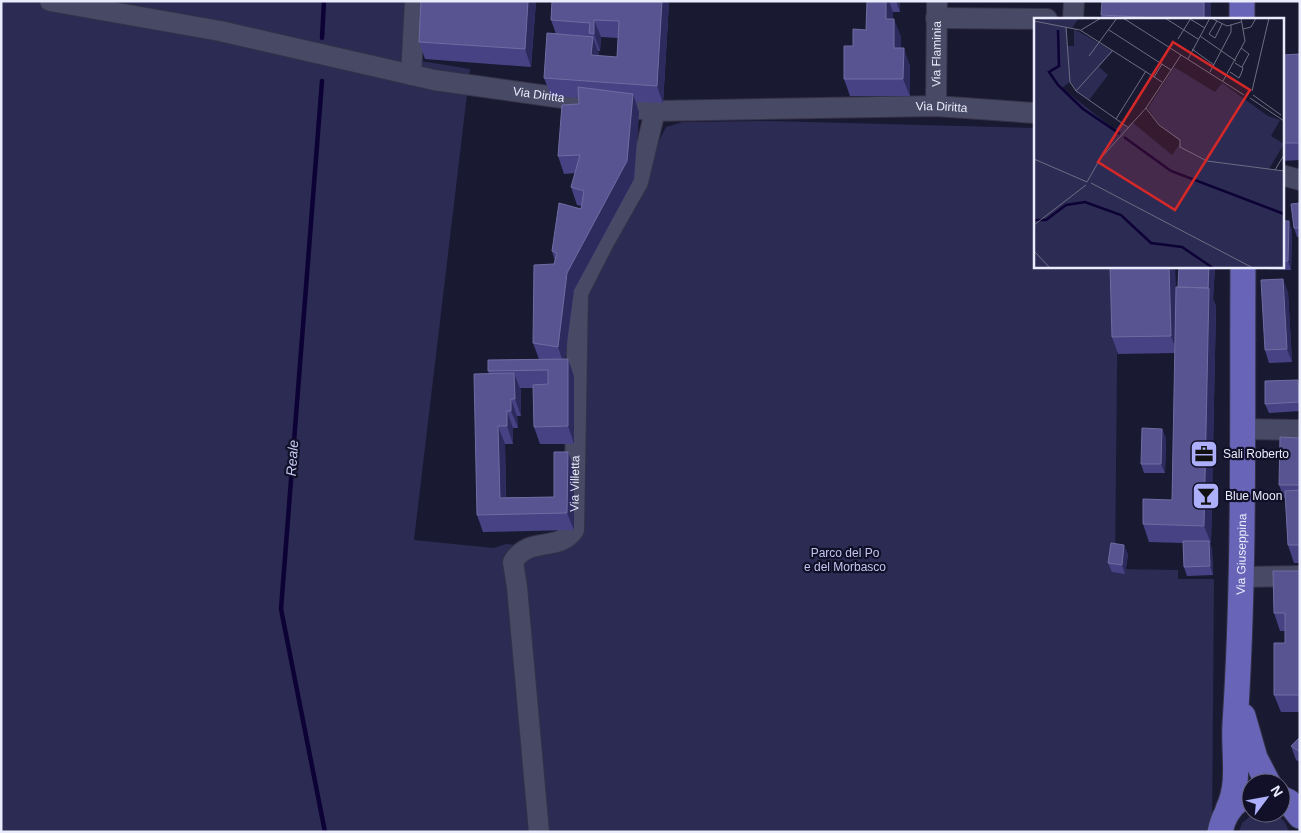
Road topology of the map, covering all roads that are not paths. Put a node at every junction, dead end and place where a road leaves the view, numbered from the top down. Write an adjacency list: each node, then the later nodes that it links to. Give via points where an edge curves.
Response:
1 (50, 1): 9 (street, Via Diritta, via 220,31)
2 (415, 1): 9 (street)
3 (1074, 1): 7 (street)
4 (1242, 1): 8 (main road)
5 (936, 10): 6 (street); 10 (street, Via Flaminia)
6 (1035, 18)
7 (1073, 18)
8 (1242, 18)
9 (411, 75): 11 (street, Via Diritta)
10 (936, 106): 11 (street, Via Diritta); 12 (street, Via Diritta)
11 (655, 111): 26 (street, Via Villetta, via 638,182 578,293 574,530 564,540 527,548 513,562)
12 (1034, 113)
13 (1284, 176): 14 (street)
14 (1300, 180)
15 (1300, 187): 16 (street)
16 (1284, 191)
17 (1243, 268): 18 (main road, Via Giuseppina)
18 (1242, 429): 19 (street); 21 (main road, Via Giuseppina)
19 (1300, 430)
20 (1300, 576): 21 (street)
21 (1241, 577): 22 (main road, Via Giuseppina)
22 (1237, 692): 23 (main road, Via Giuseppina, via 1255,758); 25 (main road, Via Giuseppina, via 1234,798)
23 (1263, 773)
24 (1241, 799): 25 (main road, Via Giuseppina)
25 (1224, 821)
26 (539, 832)

